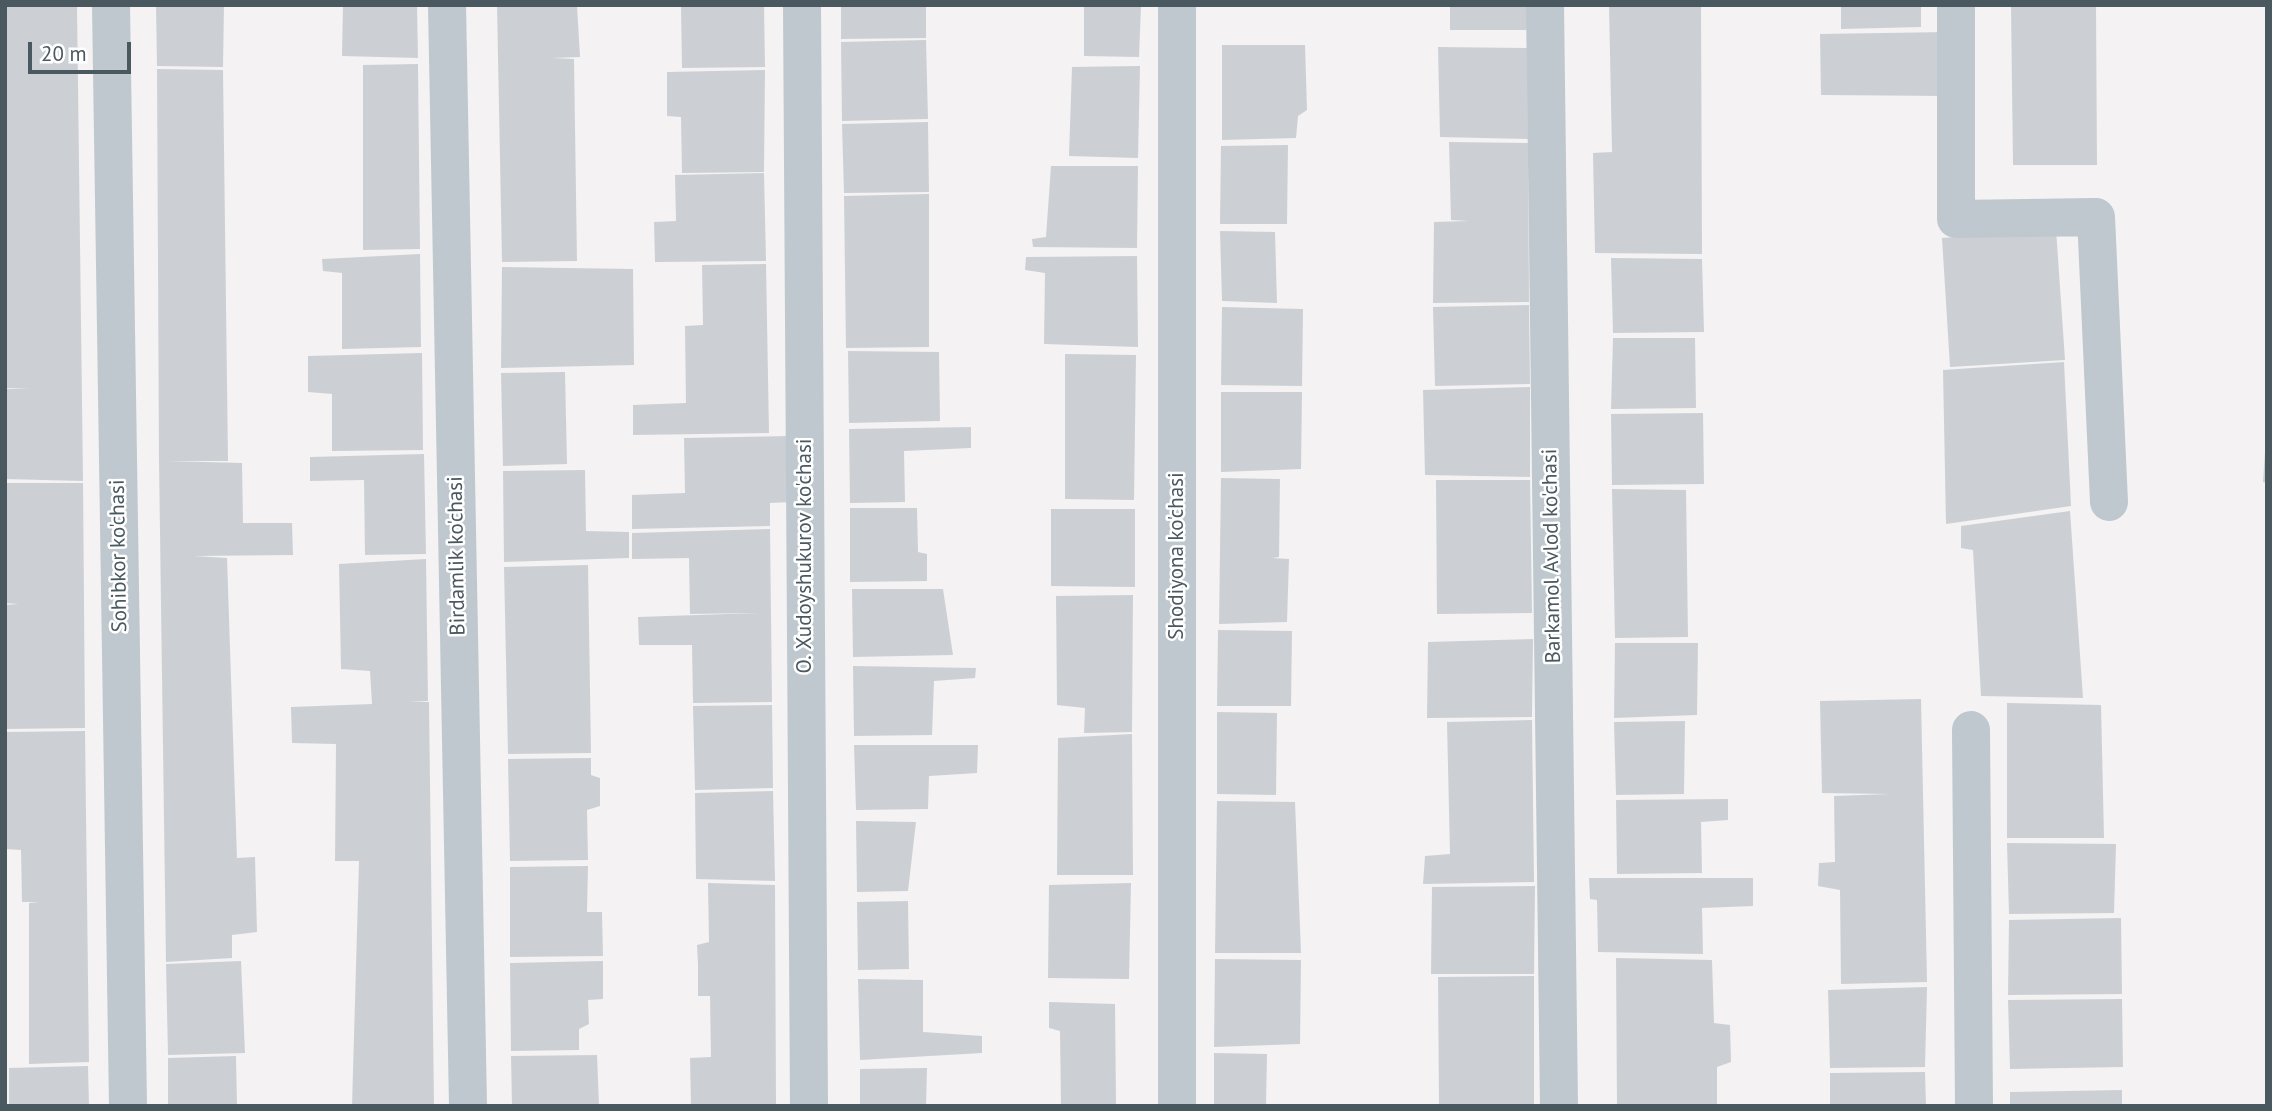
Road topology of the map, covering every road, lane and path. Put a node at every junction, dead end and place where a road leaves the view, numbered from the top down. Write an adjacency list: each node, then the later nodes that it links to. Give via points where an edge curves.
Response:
1 (111, 5): 9 (street, Sohibkor ko'chasi)
2 (447, 5): 10 (street, Birdamlik ko'chasi)
3 (802, 5): 11 (street, O. Xudoyshukurov ko'chasi)
4 (1177, 5): 12 (street, Shodiyona ko'chasi)
5 (1545, 5): 13 (street, Barkamol Avlod ko'chasi)
6 (1956, 5): 7 (street, via 1956,219 2096,217)
7 (2109, 502)
8 (1971, 730): 14 (street)
9 (128, 1106)
10 (468, 1106)
11 (809, 1106)
12 (1177, 1106)
13 (1559, 1106)
14 (1974, 1106)

